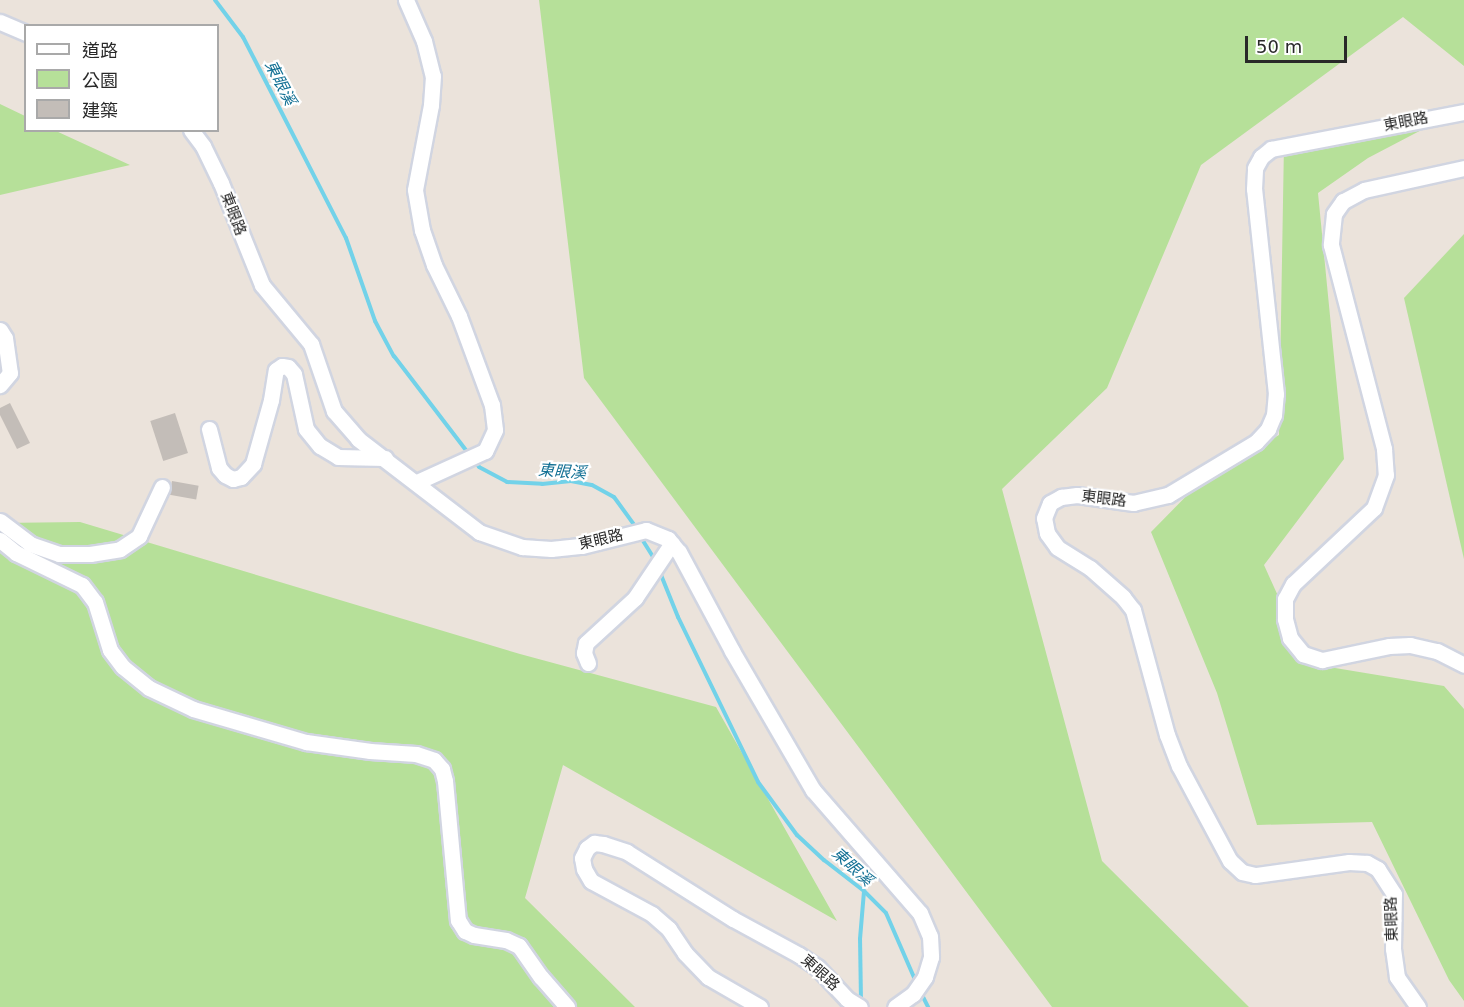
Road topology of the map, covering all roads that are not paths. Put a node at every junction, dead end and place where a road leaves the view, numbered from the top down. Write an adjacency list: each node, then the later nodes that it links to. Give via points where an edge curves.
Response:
1 (406, 0): 11 (street, via 424,41 433,76 415,190 422,230 492,405 495,430 485,451)
2 (0, 22): 3 (street)
3 (24, 32)
4 (1464, 112): 22 (street, 東眼路, via 1271,149 1261,157 1255,168 1254,189 1276,394 1268,429 1257,442 1168,495 1132,503 1077,495 1061,497 1050,503 1044,518 1057,547 1090,568 1133,610 1167,735 1230,861 1242,872 1255,875 1349,862 1378,868 1394,894 1393,950 1397,977)
5 (192, 132): 10 (street, 東眼路, via 221,183 262,285 310,344 334,411 358,439)
6 (1464, 168): 17 (street, via 1364,190 1343,201 1334,214 1331,245 1384,449 1386,475 1374,508 1293,584 1285,599 1290,638 1303,654 1322,660 1410,645 1437,651)
7 (0, 330): 8 (street, via 5,338 10,373)
8 (0, 385)
9 (209, 429): 10 (street, via 219,468 233,479 241,477 252,464 276,369 282,366 294,374 306,429 320,446 338,457)
10 (385, 458): 11 (street, 東眼路)
11 (417, 482): 15 (street, 東眼路, via 479,532 522,547 582,546 646,530)
12 (162, 487): 13 (street, via 139,536 120,549 58,554 30,544)
13 (0, 521)
14 (0, 540): 18 (street, via 16,553 82,585 95,602 110,650 123,667 149,688 193,709 306,742 416,754 434,760 446,781 458,920 474,936 506,940 519,946)
15 (672, 543): 16 (street, via 629,605 586,643); 21 (street, via 813,790 920,913 930,936 931,957 925,977 913,994)
16 (588, 663)
17 (1464, 665)
18 (567, 1007)
19 (760, 1007): 20 (street, 東眼路, via 708,977 652,914 591,881 582,858 587,848 594,843 603,844 645,862 817,967)
20 (860, 1007)
21 (895, 1007)
22 (1418, 1007)

